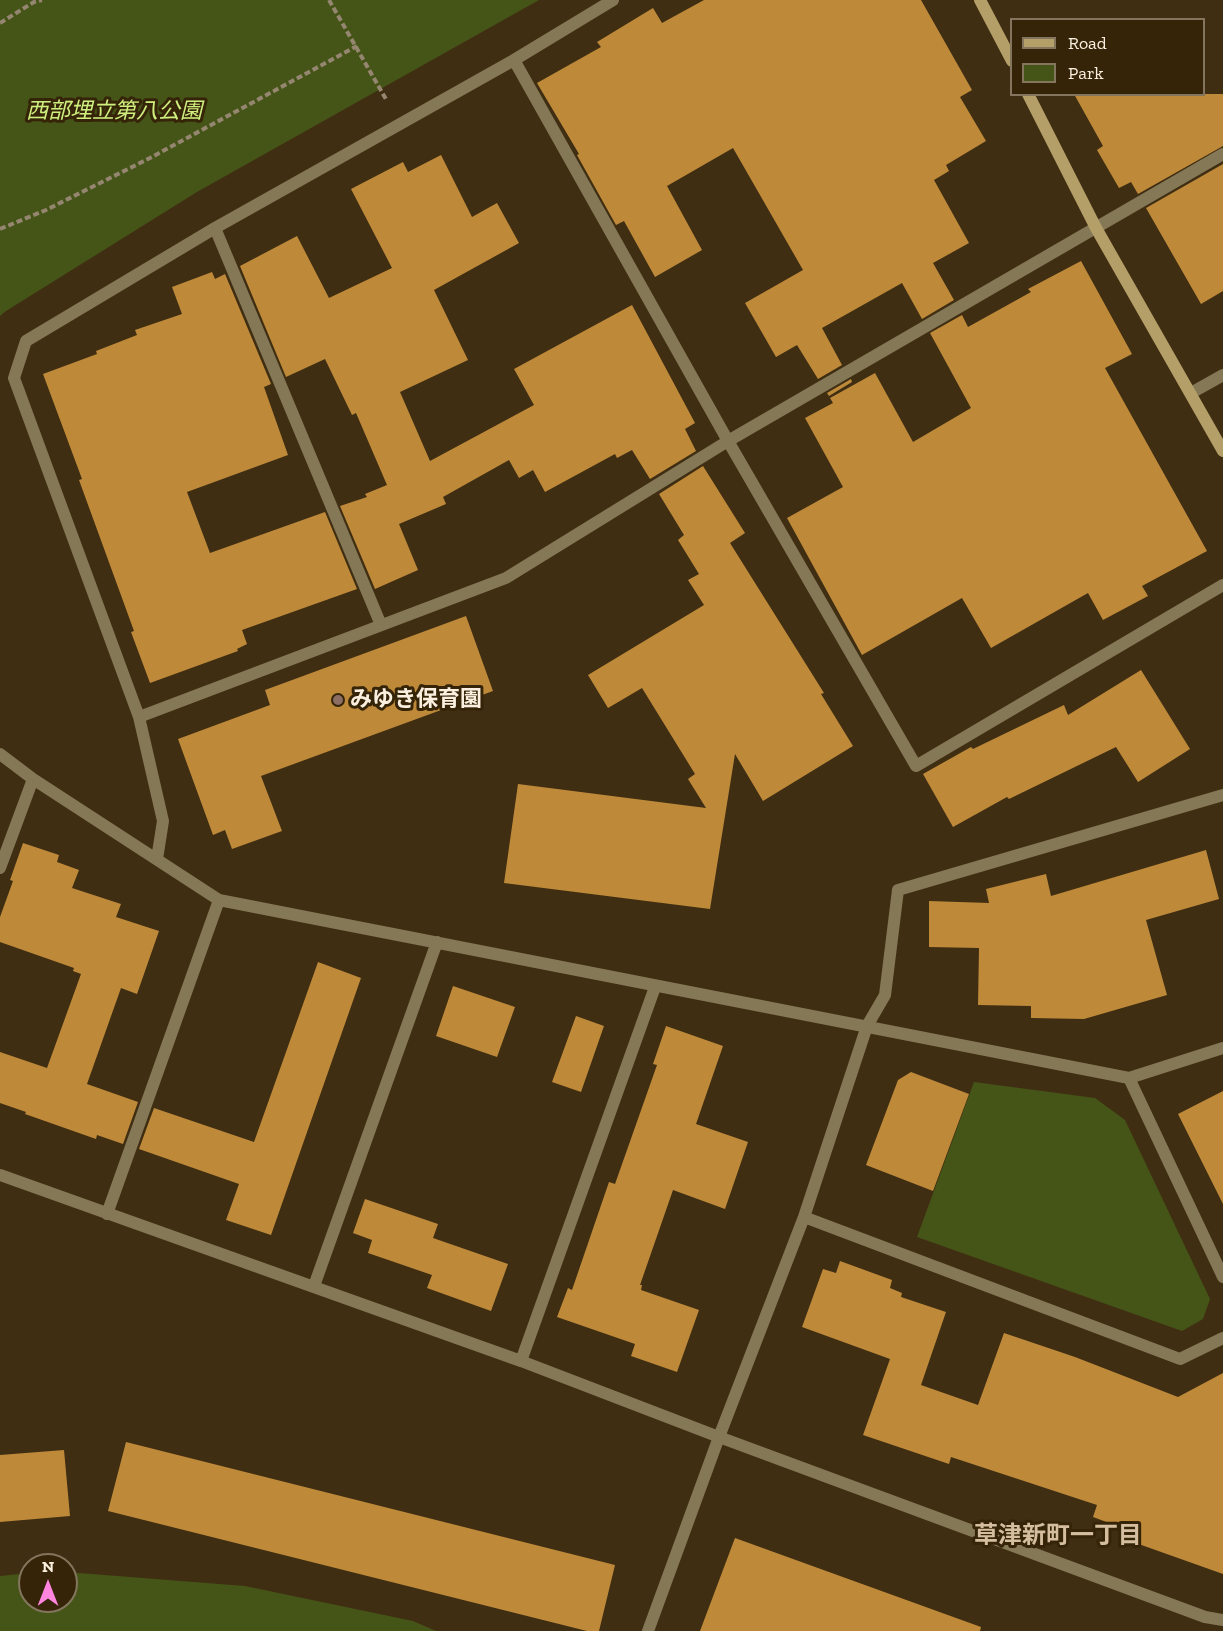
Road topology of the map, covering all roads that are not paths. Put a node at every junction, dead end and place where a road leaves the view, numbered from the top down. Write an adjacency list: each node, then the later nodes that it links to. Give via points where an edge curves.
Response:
1 (613, 0): 4 (street)
2 (980, 0): 3 (street)
3 (1010, 59)
4 (514, 60): 7 (street); 11 (street)
5 (1029, 96): 8 (street)
6 (1223, 154): 8 (street)
7 (215, 228): 14 (street); 15 (street, via 26,341 14,378)
8 (1096, 228): 10 (street); 11 (street)
9 (1223, 375): 10 (street)
10 (1191, 393): 12 (street)
11 (728, 441): 13 (street, via 916,766); 14 (street, via 507,578)
12 (1223, 451)
13 (1223, 585)
14 (381, 625): 15 (street)
15 (140, 717): 19 (street, via 163,821)
16 (0, 754): 17 (street)
17 (33, 779): 19 (street); 20 (street)
18 (1223, 795): 24 (street, via 898,890 885,995)
19 (157, 859): 21 (street)
20 (0, 868)
21 (219, 900): 22 (street); 28 (street)
22 (437, 942): 23 (street); 31 (street)
23 (655, 987): 24 (street); 33 (street)
24 (867, 1026): 26 (street); 29 (street)
25 (1223, 1048): 26 (street)
26 (1129, 1078): 30 (street)
27 (0, 1174): 28 (street)
28 (107, 1214): 31 (street)
29 (804, 1216): 32 (street, via 1180,1359); 34 (street)
30 (1223, 1277)
31 (314, 1286): 33 (street)
32 (1223, 1338)
33 (521, 1361): 34 (street)
34 (719, 1437): 35 (street, via 1205,1617); 36 (street)
35 (1223, 1620)
36 (648, 1631)

